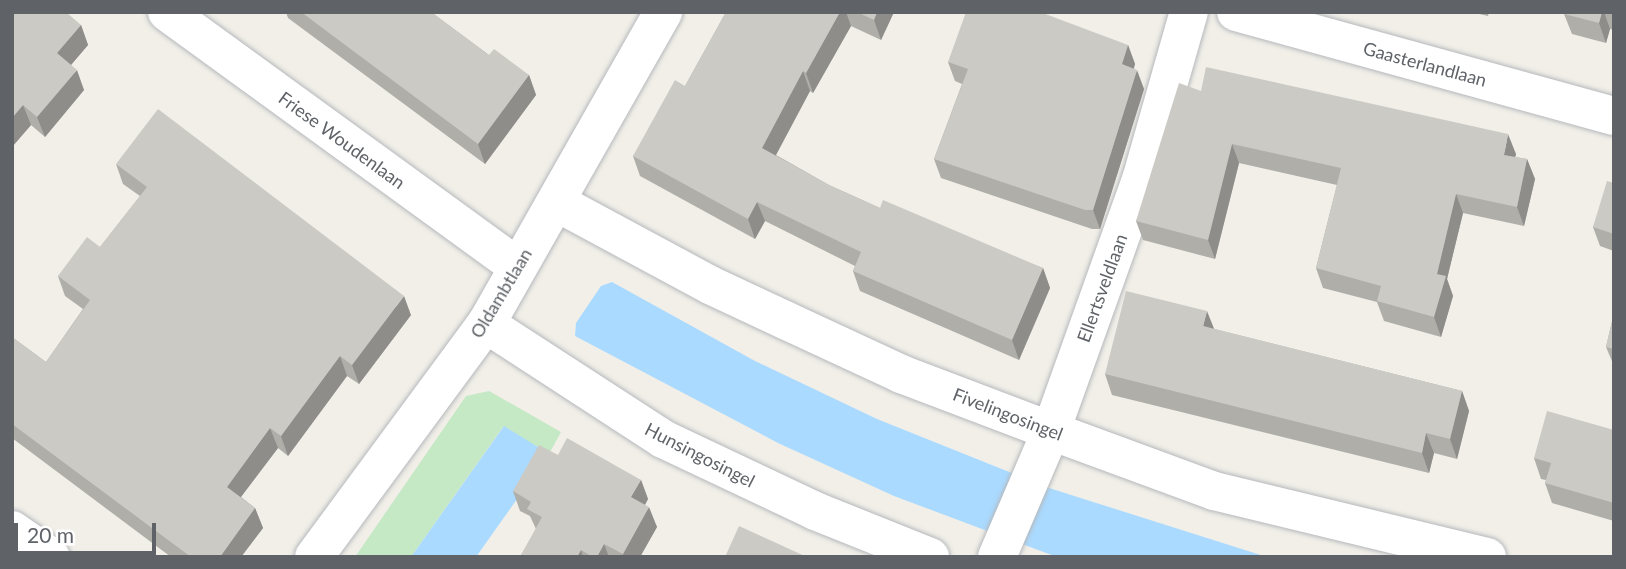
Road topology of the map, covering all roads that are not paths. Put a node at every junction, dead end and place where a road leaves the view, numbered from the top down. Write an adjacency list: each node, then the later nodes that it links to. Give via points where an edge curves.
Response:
1 (167, 12): 7 (street, Friese Woudenlaan)
2 (663, 12): 6 (street, Oldambtlaan)
3 (1189, 12): 9 (street, Ellertsveldlaan, via 1142,180)
4 (1236, 12): 5 (street, Gaasterlandlaan)
5 (1614, 116)
6 (556, 202): 7 (street, Oldambtlaan); 9 (street, Fivelingosingel, via 710,285 901,374)
7 (517, 266): 8 (street, Oldambtlaan)
8 (486, 324): 15 (street, Oldambtlaan); 16 (street, Hunsingosingel, via 663,439 815,511)
9 (1051, 431): 11 (street, Ellertsveldlaan); 17 (street, Fivelingosingel, via 1214,491)
10 (12, 530): 14 (street)
11 (1000, 550)
12 (12, 551): 13 (street)
13 (16, 557)
14 (51, 557)
15 (314, 557)
16 (930, 557)
17 (1487, 557)

